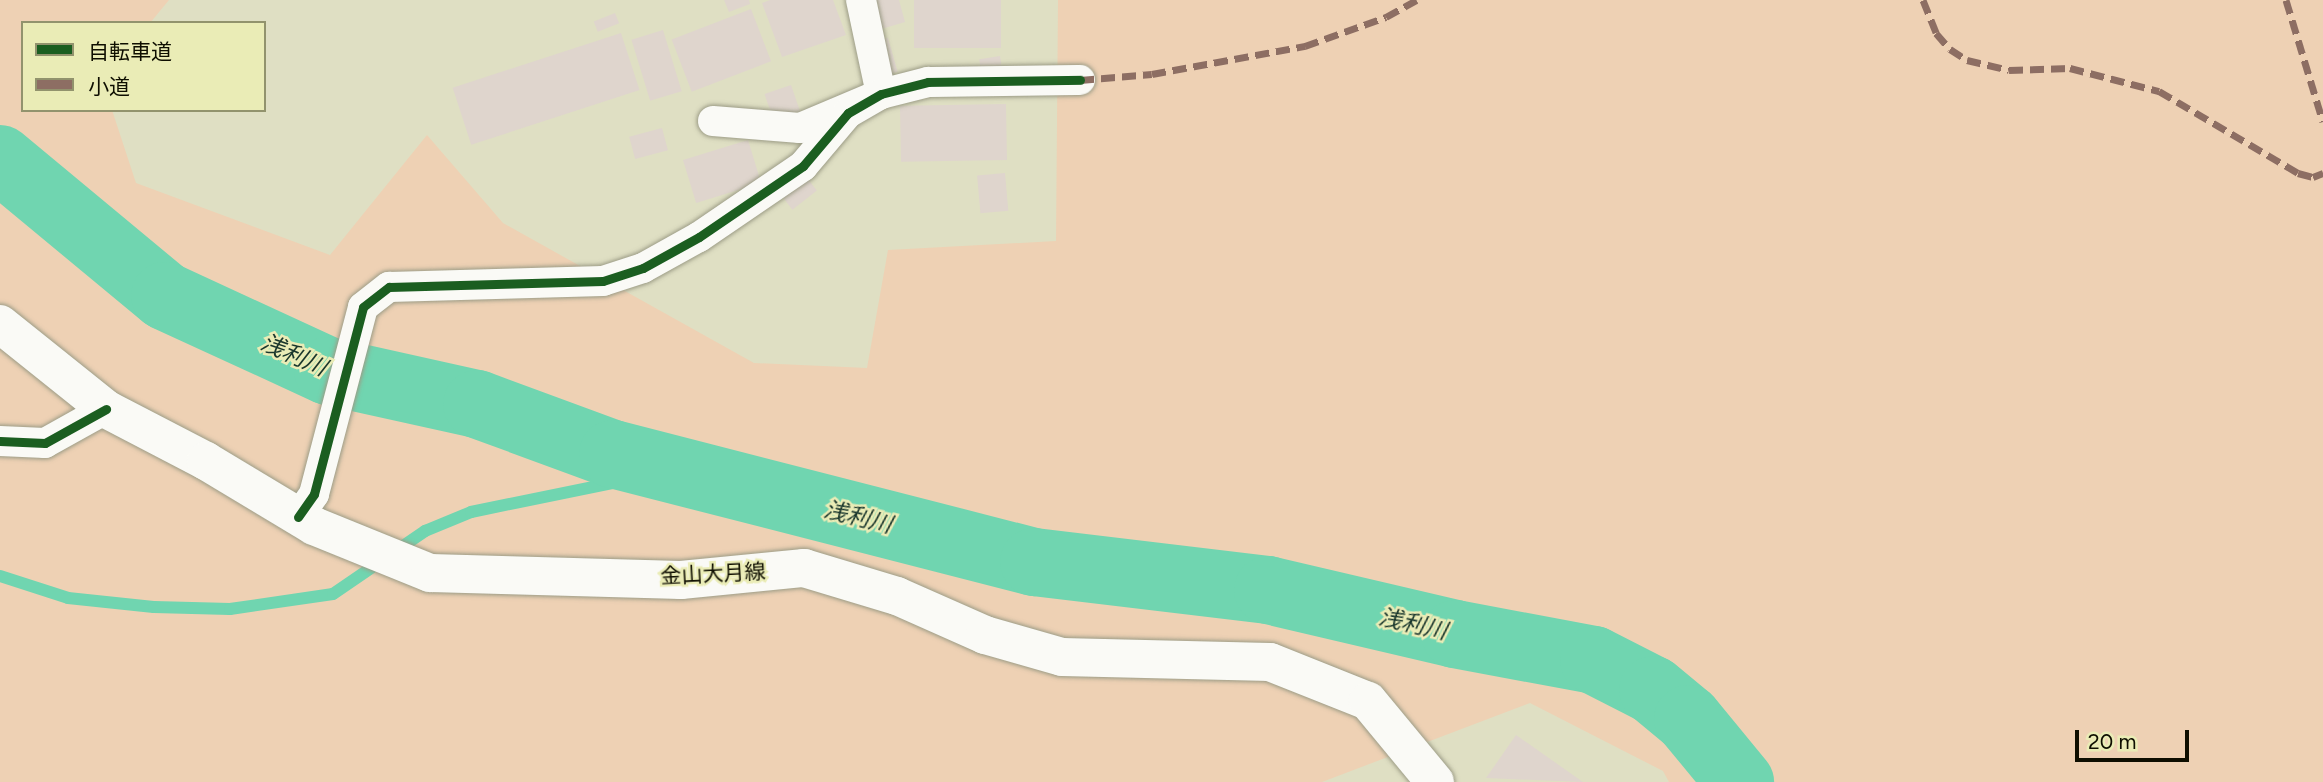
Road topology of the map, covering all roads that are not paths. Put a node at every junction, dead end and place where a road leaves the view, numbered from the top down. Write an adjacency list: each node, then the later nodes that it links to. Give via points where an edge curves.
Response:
1 (861, 0): 3 (street)
2 (1080, 80): 3 (street, via 928,82)
3 (881, 94): 4 (street, via 800,128); 8 (street, via 848,113 803,166 699,237 643,268 603,281 389,287 363,307)
4 (713, 121)
5 (0, 324): 6 (main road, 金山大月線)
6 (106, 409): 7 (street, via 45,443); 8 (main road, 金山大月線)
7 (0, 441)
8 (306, 506): 9 (main road, 金山大月線, via 429,573 681,580 804,568 897,596 985,635 1062,657 1270,662 1368,701)
9 (1435, 782)

